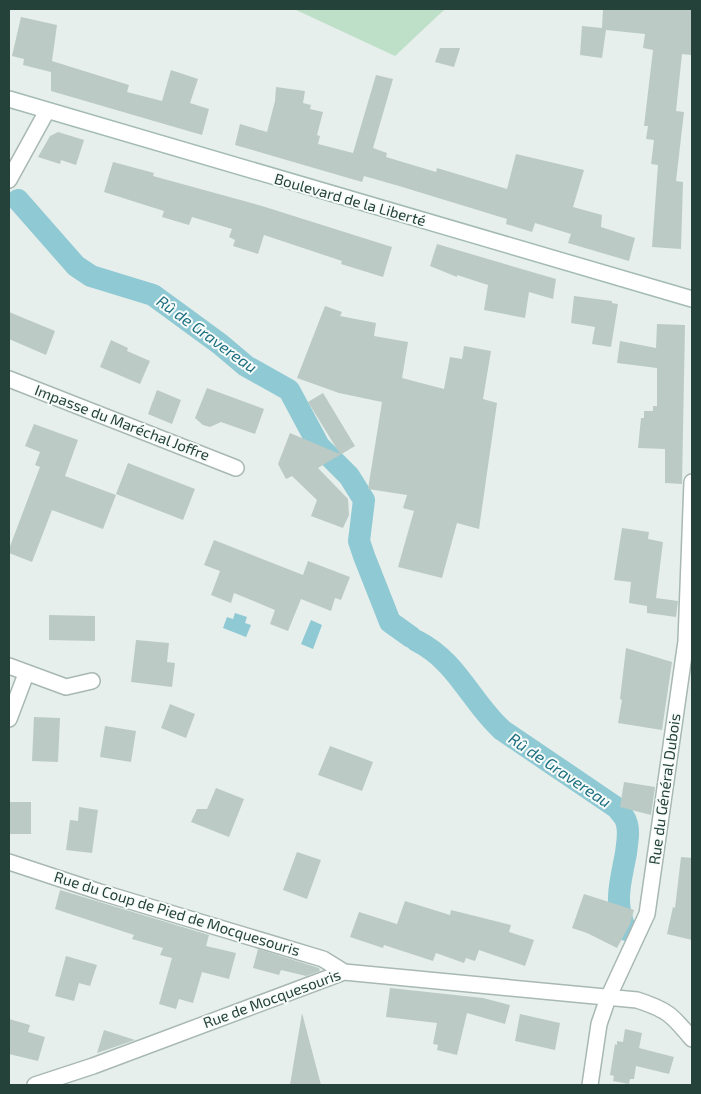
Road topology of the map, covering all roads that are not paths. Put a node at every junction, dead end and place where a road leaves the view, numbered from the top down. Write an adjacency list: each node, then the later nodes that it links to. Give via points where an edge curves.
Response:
1 (9, 99): 2 (street, Boulevard de la Liberté)
2 (47, 111): 3 (street); 4 (street, Boulevard de la Liberté)
3 (9, 180)
4 (692, 299)
5 (9, 379): 6 (street, Impasse du Maréchal Joffre)
6 (236, 468)
7 (692, 482): 14 (street, Rue du Général Dubois, via 686,641 647,914)
8 (9, 666): 9 (street)
9 (26, 674): 10 (street, via 66,687); 11 (street)
10 (92, 681)
11 (9, 719)
12 (9, 862): 13 (street, Rue du Coup de Pied de Mocquesouris, via 323,958)
13 (344, 972): 14 (street, Rue de Mocquesouris); 16 (street, Rue de Mocquesouris)
14 (608, 998): 15 (street, Rue de Mocquesouris, via 637,1000 655,1006 673,1016); 17 (street, Rue du Général Dubois, via 599,1024)
15 (692, 1039)
16 (35, 1085)
17 (590, 1085)

